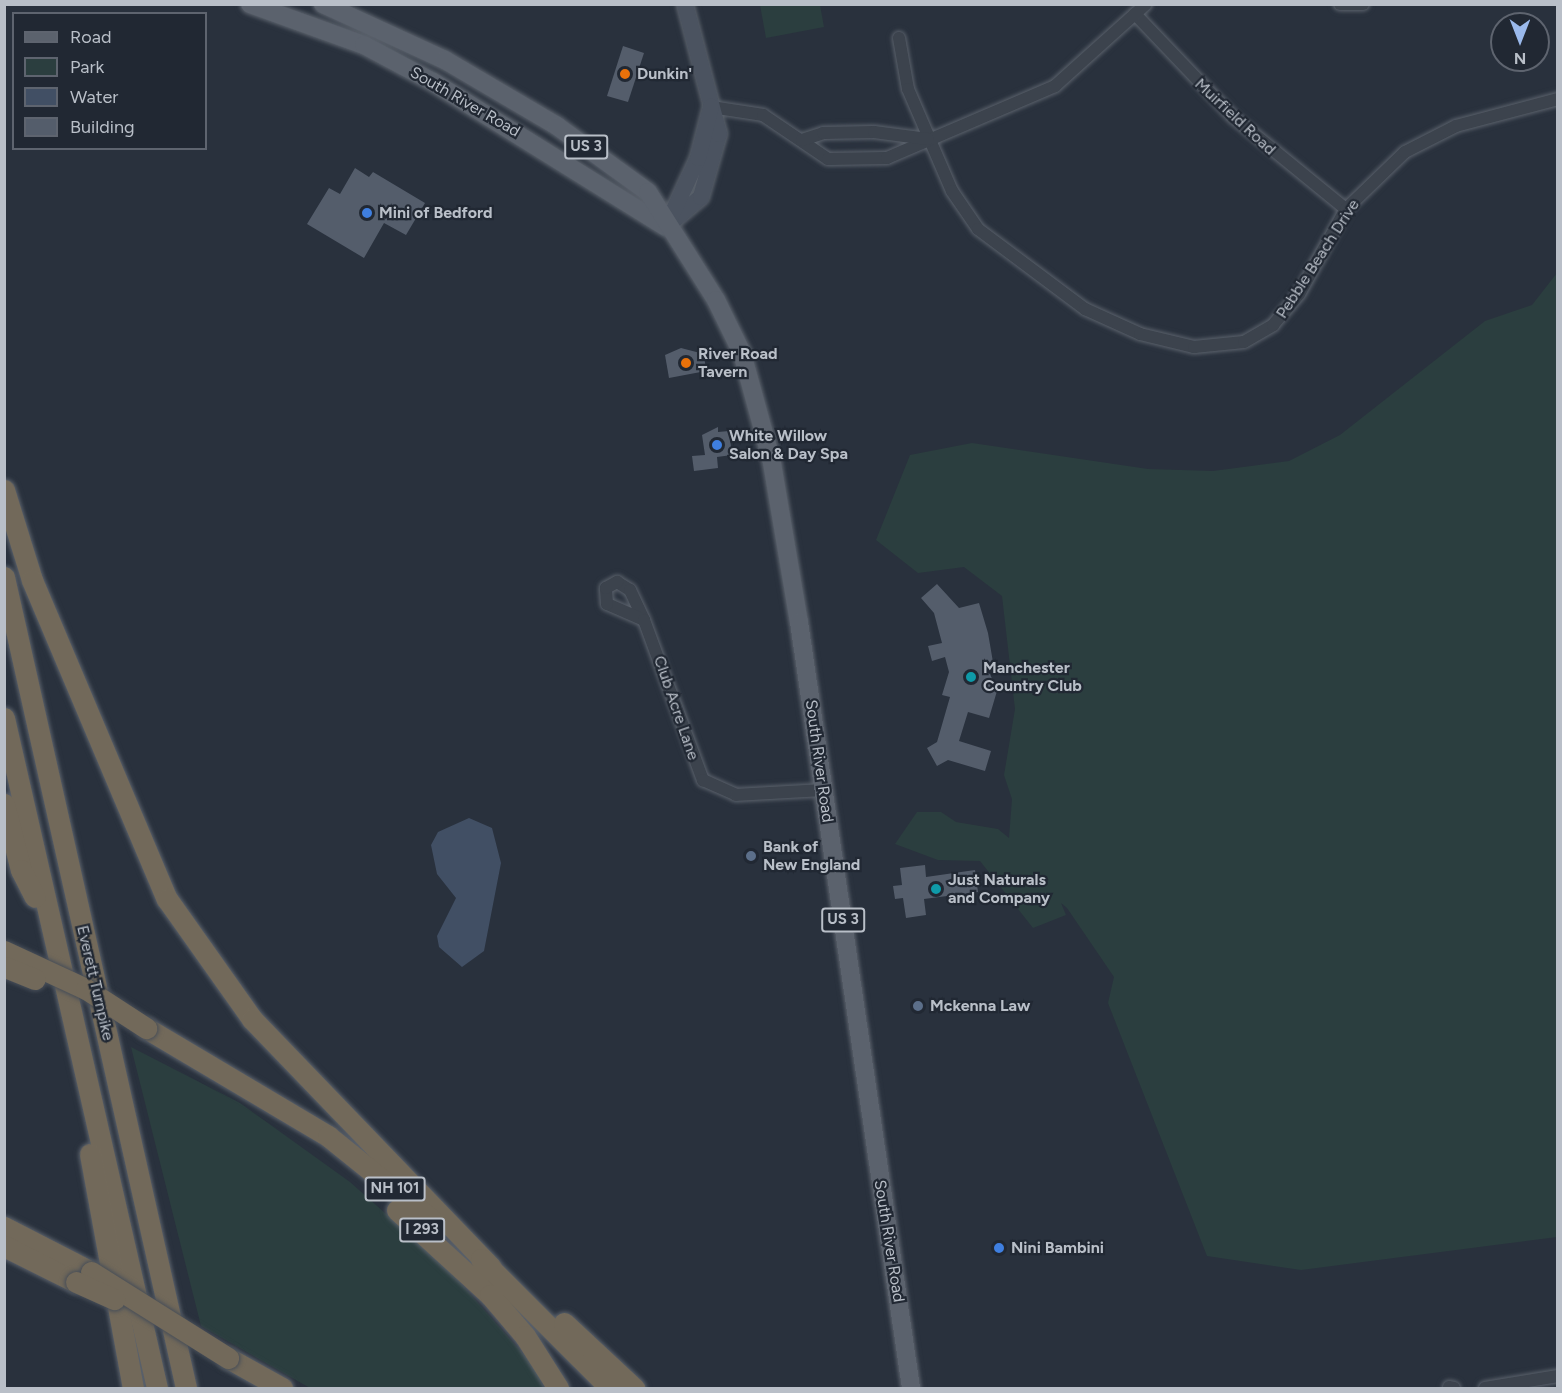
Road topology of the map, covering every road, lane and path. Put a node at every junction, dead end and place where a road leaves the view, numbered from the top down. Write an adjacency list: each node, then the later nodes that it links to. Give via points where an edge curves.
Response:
1 (250, 4): 14 (main road, South River Road / US 3, via 364,45 433,82)
2 (322, 4): 14 (main road, South River Road / US 3, via 445,60 557,126 648,192)
3 (685, 4): 10 (street)
4 (1146, 4): 7 (street)
5 (1340, 4): 6 (street)
6 (1363, 4)
7 (1135, 14): 11 (street, via 1055,86); 13 (street, Muirfield Road, via 1233,117)
8 (899, 38): 11 (street, Pebble Beach Drive, via 908,89)
9 (1557, 99): 13 (street, Pebble Beach Drive, via 1476,119 1430,138 1387,166)
10 (711, 107): 12 (street, via 763,115); 14 (street, via 698,158)
11 (929, 139): 12 (street, via 874,132 823,133); 12 (street, via 887,158 845,161 821,157); 13 (street, Pebble Beach Drive, via 959,204 990,239 1085,309 1140,334 1194,347 1244,342 1273,326 1299,294)
12 (802, 140)
13 (1346, 209)
14 (666, 227): 19 (main road, South River Road / US 3, via 730,326 760,410)
15 (4, 490): 29 (highway, via 32,580 167,899 252,1018)
16 (4, 577): 36 (highway, Everett Turnpike)
17 (644, 620): 19 (street, Club Acre Lane, via 703,780 736,795)
18 (4, 718): 21 (highway, Everett Turnpike)
19 (822, 790): 41 (main road, South River Road / US 3)
20 (4, 804): 21 (highway, via 21,870)
21 (47, 922): 24 (highway, Everett Turnpike)
22 (4, 951): 25 (highway, bridge, via 86,989)
23 (5, 967): 25 (highway, I 293, bridge)
24 (74, 1026): 34 (highway, via 72,1059); 35 (highway, Everett Turnpike)
25 (146, 1028): 26 (highway, I 293)
26 (261, 1096): 29 (highway, NH 101, via 328,1136); 38 (highway, I 293, via 428,1235 490,1295)
27 (4, 1227): 30 (highway)
28 (4, 1246): 30 (highway)
29 (491, 1267): 31 (highway, NH 101)
30 (83, 1277): 37 (highway, bridge, via 152,1309)
31 (518, 1296): 39 (highway, NH 101); 40 (highway, via 562,1321)
32 (1557, 1376): 33 (street)
33 (1539, 1384): 42 (street)
34 (133, 1389)
35 (157, 1389)
36 (186, 1389)
37 (282, 1389)
38 (558, 1389)
39 (610, 1389)
40 (634, 1389)
41 (911, 1389)
42 (1485, 1389)

